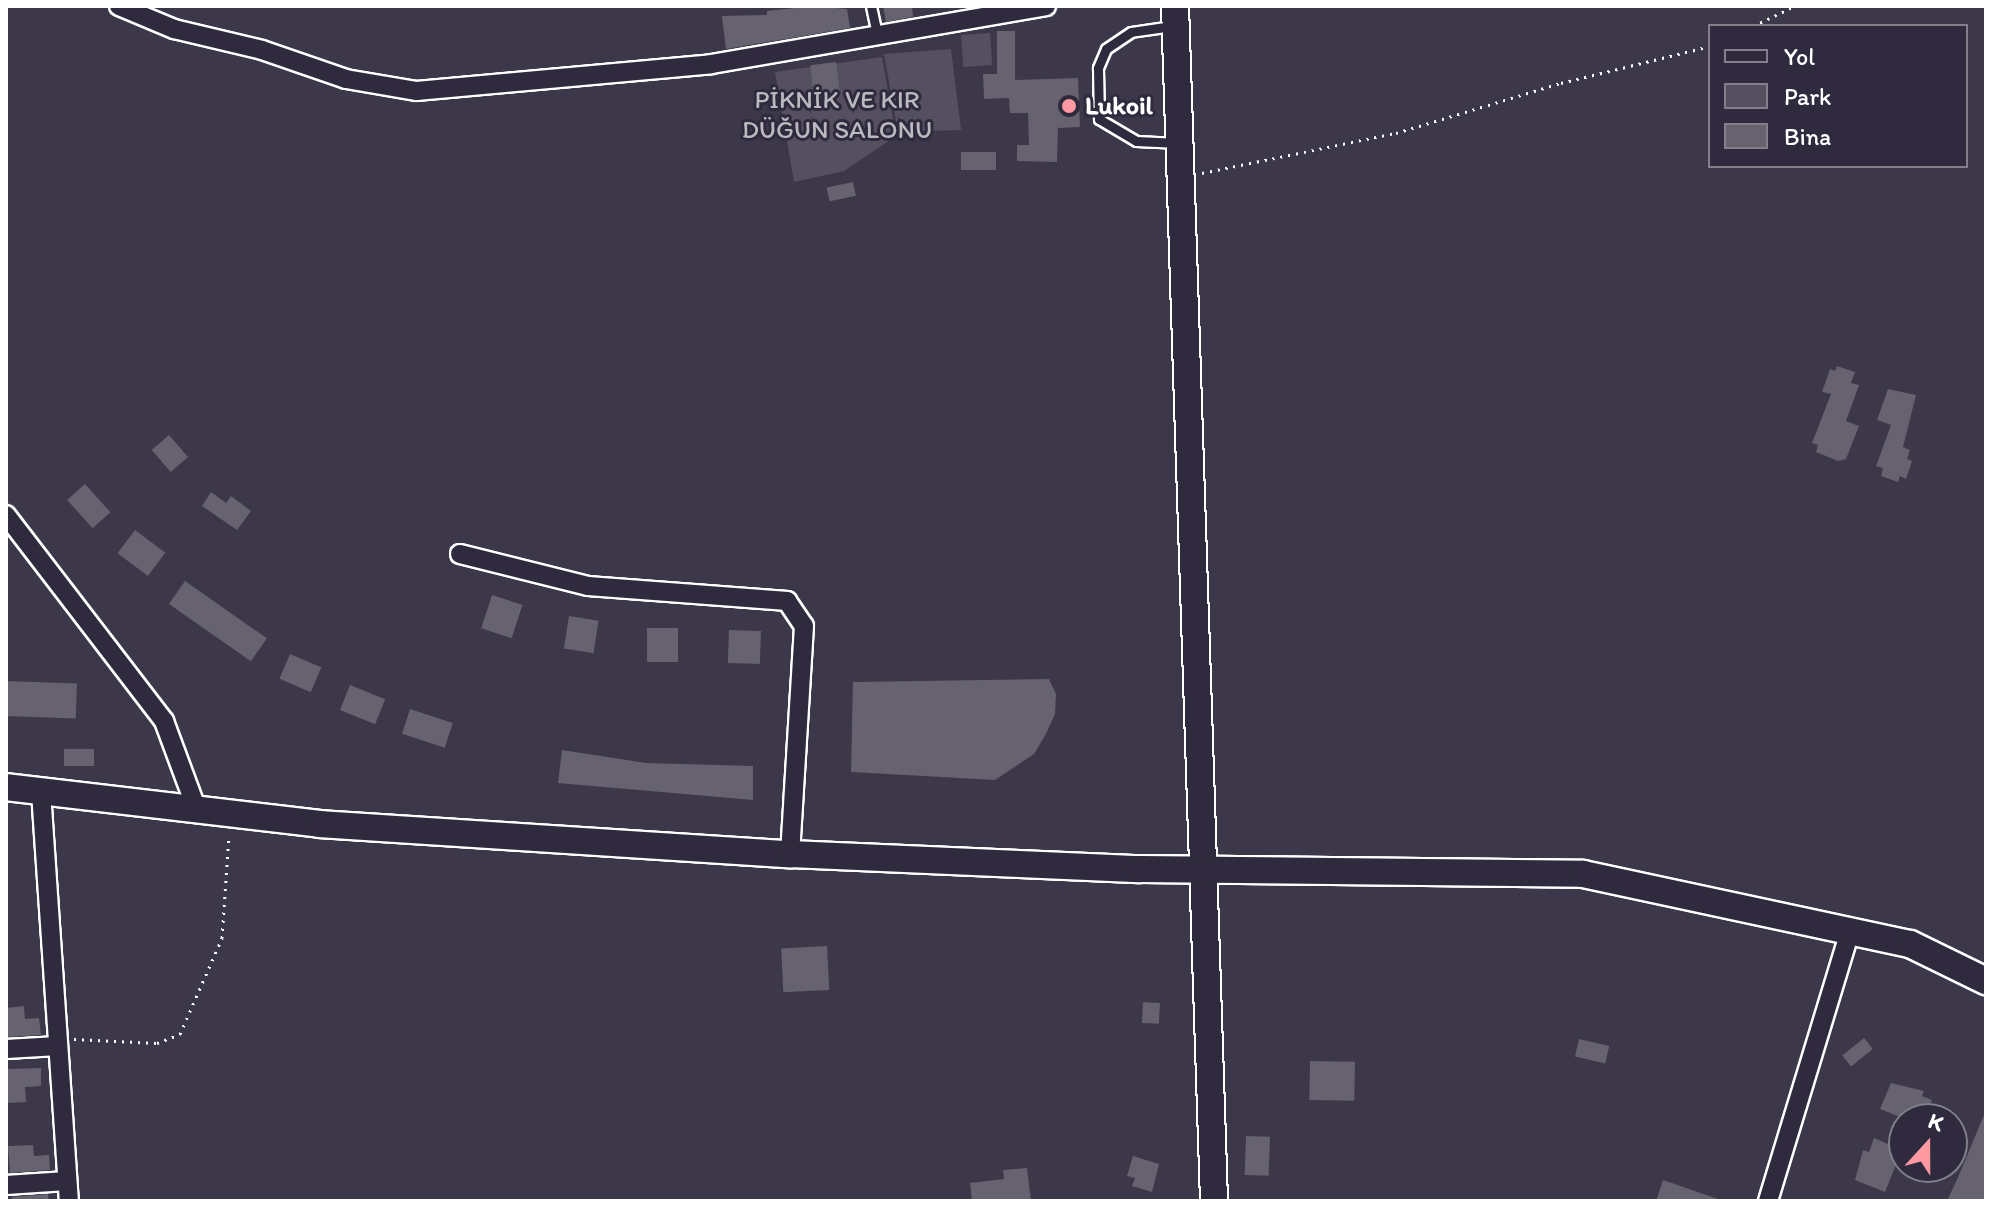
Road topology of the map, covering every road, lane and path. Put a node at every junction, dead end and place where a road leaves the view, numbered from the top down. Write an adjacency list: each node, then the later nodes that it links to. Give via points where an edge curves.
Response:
1 (119, 6): 7 (street, via 174,29 262,50 346,79 417,91 711,64)
2 (871, 6): 7 (lane)
3 (1046, 6): 7 (street)
4 (1795, 6): 6 (path)
5 (1175, 16): 9 (street); 9 (lane, via 1131,32 1106,49 1098,68 1099,119 1126,138)
6 (1757, 24)
7 (877, 35)
8 (1708, 46): 10 (path, via 1561,83 1410,129)
9 (1179, 143): 10 (street)
10 (1181, 177): 18 (street)
11 (6, 515): 15 (street, via 164,721)
12 (460, 554): 17 (street, via 588,586 787,601 804,626)
13 (6, 787): 14 (street)
14 (41, 792): 15 (street); 21 (street)
15 (198, 813): 16 (street)
16 (228, 816): 17 (street); 21 (path, via 222,938 180,1034 157,1043)
17 (790, 854): 18 (street)
18 (1203, 870): 19 (street, via 1583,874); 26 (street)
19 (1850, 931): 20 (street, via 1910,944); 27 (street)
20 (1986, 981)
21 (58, 1042): 22 (street); 23 (street)
22 (6, 1049)
23 (67, 1181): 24 (street); 25 (street)
24 (6, 1185)
25 (69, 1201)
26 (1214, 1201)
27 (1768, 1201)

